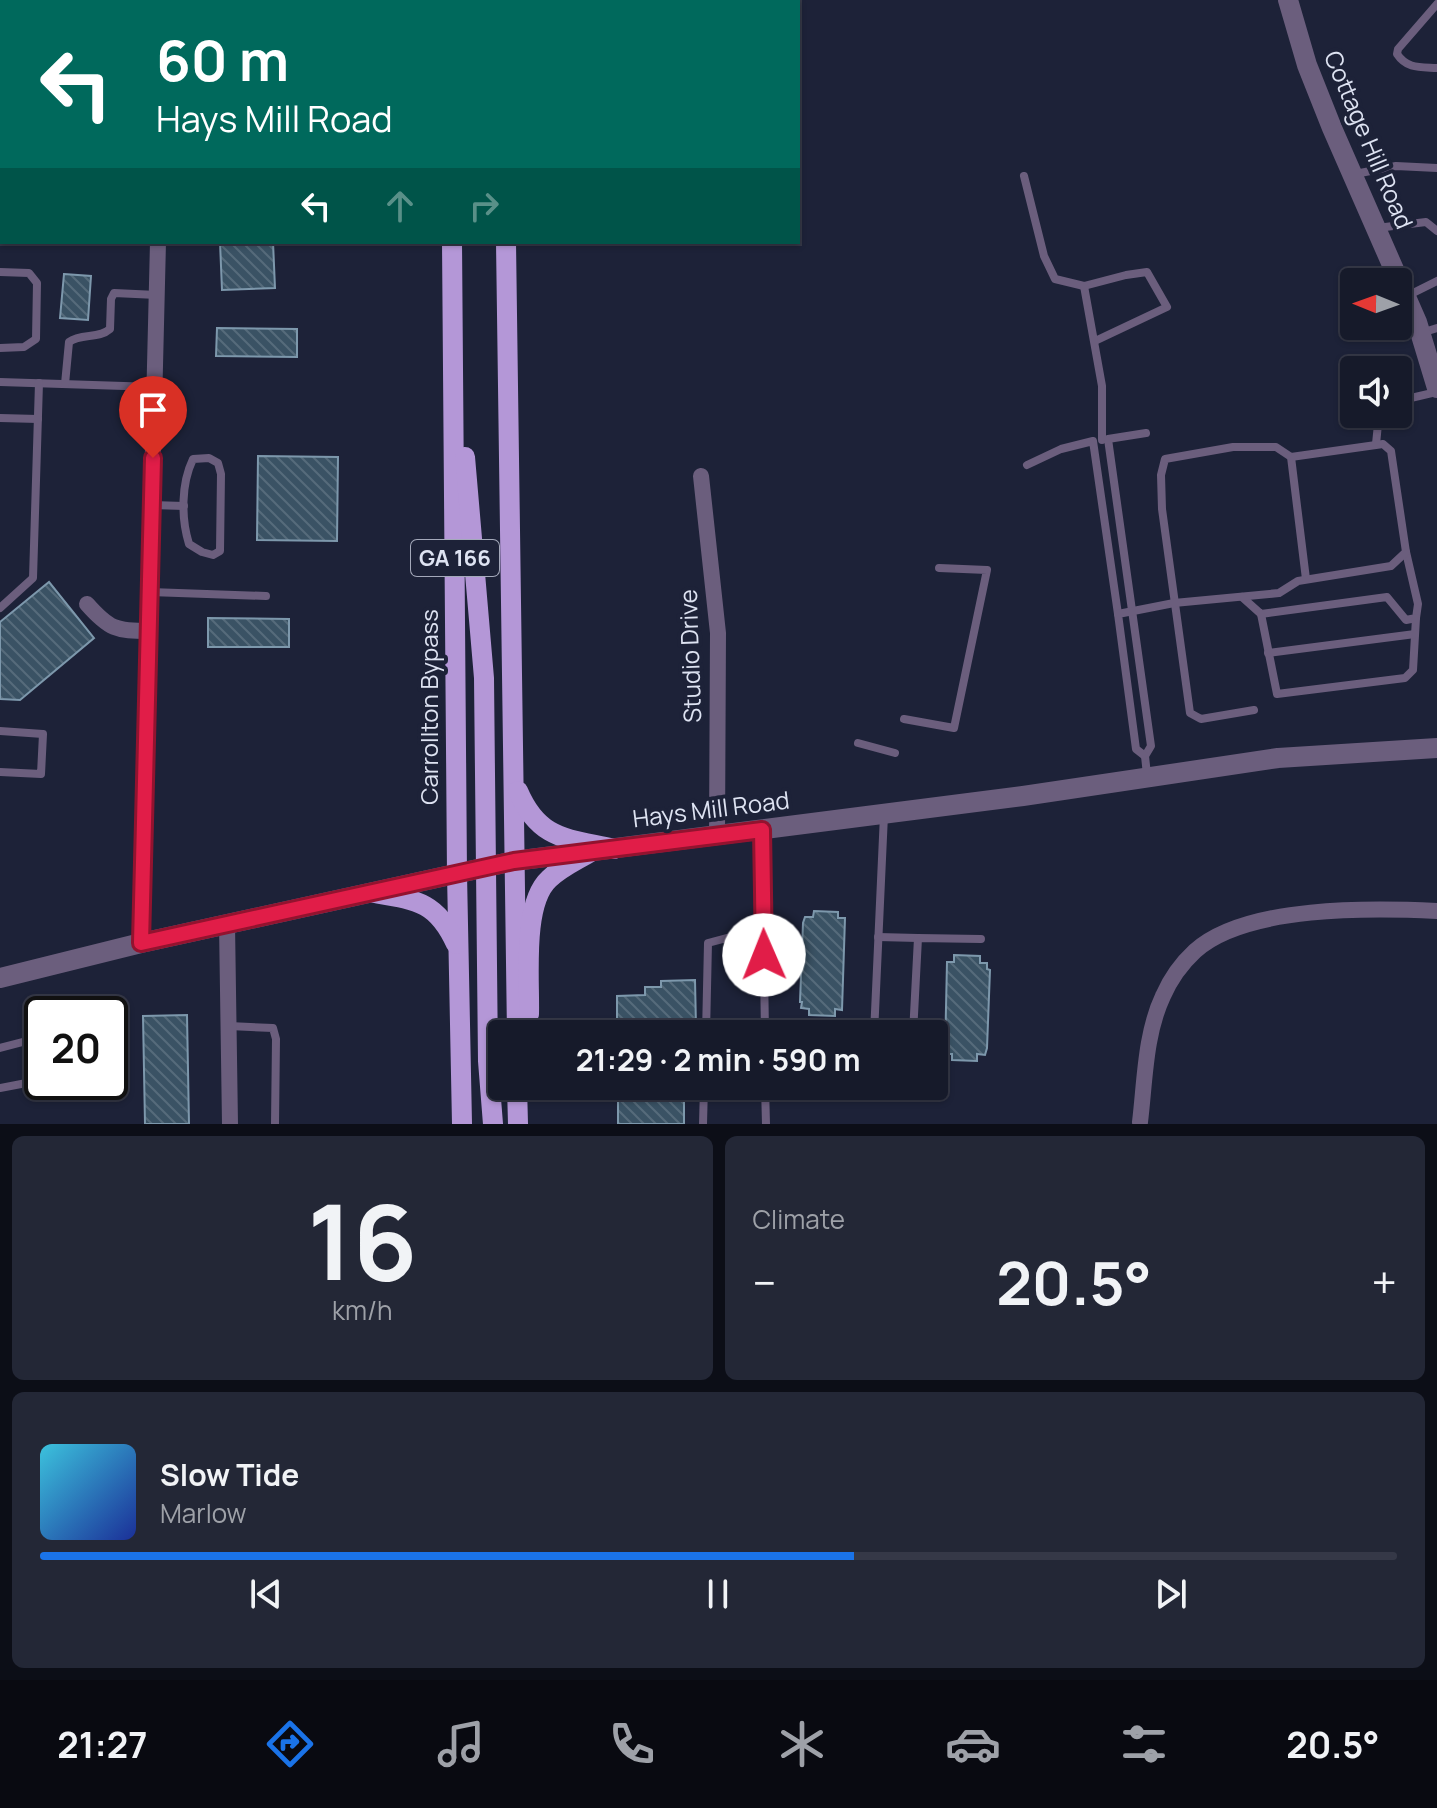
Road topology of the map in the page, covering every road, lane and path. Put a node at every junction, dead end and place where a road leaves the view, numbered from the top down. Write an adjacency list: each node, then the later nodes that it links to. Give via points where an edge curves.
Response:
1 (1288, 0): 5 (street, Cottage Hill Road, via 1307,65)
2 (1437, 4): 3 (lane, via 1397,54 1411,67)
3 (1437, 68)
4 (1437, 168): 5 (lane, via 1396,166)
5 (1353, 174): 7 (street, Cottage Hill Road)
6 (1024, 176): 15 (lane, via 1055,279)
7 (1376, 228): 8 (lane, via 1426,222); 12 (street, Cottage Hill Road)
8 (1437, 231)
9 (158, 244): 17 (street)
10 (452, 244): 22 (main road, Carrollton Bypass / GA 166)
11 (506, 244): 64 (main road, GA 166)
12 (1394, 268)
13 (0, 272): 21 (lane, via 29,273 37,283 36,339 24,347)
14 (1437, 281): 16 (lane)
15 (1084, 286): 20 (lane); 20 (lane, via 1147,272 1167,307)
16 (1412, 293)
17 (157, 295): 25 (lane, via 114,293 110,329 69,342); 26 (street)
18 (1412, 305): 19 (street, Cottage Hill Road)
19 (1429, 330): 27 (street, Cottage Hill Road)
20 (1095, 341): 33 (lane, via 1102,386)
21 (0, 348)
22 (453, 368): 71 (main road, via 483,663); 72 (main road, Carrollton Bypass / GA 166)
23 (0, 382): 24 (lane)
24 (39, 383): 25 (lane); 30 (lane)
25 (65, 384): 26 (lane)
26 (155, 387): 38 (street)
27 (1437, 390): 28 (lane)
28 (1412, 397)
29 (0, 418): 30 (lane)
30 (38, 419): 48 (lane, via 33,578)
31 (1378, 428): 34 (lane)
32 (1146, 433): 33 (lane)
33 (1101, 440): 36 (lane, via 1061,449); 49 (lane); 50 (lane)
34 (1376, 444): 35 (lane); 40 (lane, via 1391,451)
35 (1291, 457): 42 (lane); 46 (lane, via 1276,447 1233,447 1165,459 1162,509)
36 (1027, 465)
37 (701, 476): 67 (street, Studio Drive, via 718,633)
38 (152, 505): 39 (lane); 43 (street)
39 (184, 506): 39 (lane, via 189,544 213,555 220,551 218,463 193,459)
40 (1406, 552): 42 (lane, via 1391,566); 52 (lane, via 1418,604)
41 (939, 568): 57 (lane, via 987,570 954,728)
42 (1306, 579): 45 (lane, via 1279,593)
43 (150, 592): 44 (lane); 53 (street)
44 (266, 596)
45 (1242, 597): 46 (lane); 51 (lane)
46 (1174, 603): 49 (lane); 56 (lane, via 1190,713 1201,719)
47 (87, 604): 53 (street, via 117,630)
48 (0, 608)
49 (1133, 611): 50 (lane); 62 (lane, via 1151,746)
50 (1118, 614): 62 (lane, via 1136,749)
51 (1261, 614): 52 (lane, via 1387,597 1406,620); 55 (lane)
52 (1416, 618): 54 (lane)
53 (149, 631): 80 (street)
54 (1415, 634): 55 (lane); 55 (lane, via 1413,670 1405,678 1277,694)
55 (1268, 653)
56 (1254, 710)
57 (904, 719)
58 (0, 731): 63 (lane, via 43,734 41,774)
59 (858, 743): 61 (lane)
60 (1437, 748): 62 (street, Hays Mill Road)
61 (895, 753)
62 (1146, 767): 65 (street, Hays Mill Road)
63 (0, 772)
64 (513, 780): 68 (main road, via 527,812 543,828); 70 (main road, GA 166)
65 (884, 815): 66 (street, Hays Mill Road); 77 (lane)
66 (762, 830): 67 (street, Hays Mill Road); 76 (lane)
67 (717, 836): 68 (street, Hays Mill Road)
68 (614, 849): 69 (street, Hays Mill Road)
69 (592, 851): 70 (street, Hays Mill Road); 84 (main road, via 549,879 535,899)
70 (514, 861): 71 (street, Hays Mill Road); 83 (main road, GA 166)
71 (487, 867): 72 (street, Hays Mill Road); 102 (main road)
72 (457, 874): 73 (street, Hays Mill Road); 81 (main road, Carrollton Bypass / GA 166)
73 (374, 893): 75 (street, Hays Mill Road); 81 (main road, via 431,908)
74 (1437, 911): 98 (street, via 1373,908 1305,914 1225,932 1196,950 1162,997 1153,1025)
75 (227, 924): 80 (street, Hays Mill Road); 89 (street)
76 (764, 928): 85 (lane, via 708,943); 86 (lane)
77 (878, 937): 78 (lane); 87 (lane)
78 (918, 938): 79 (lane); 88 (lane)
79 (981, 939)
80 (141, 943): 82 (street, Hays Mill Road)
81 (459, 950): 101 (main road, Carrollton Bypass / GA 166)
82 (1, 976)
83 (517, 1020)
84 (529, 1020)
85 (706, 1020)
86 (765, 1020)
87 (875, 1020)
88 (914, 1020)
89 (229, 1026): 99 (street); 100 (lane, via 273,1028)
90 (24, 1042): 91 (lane)
91 (0, 1048)
92 (24, 1083): 93 (lane)
93 (0, 1088)
94 (519, 1100): 97 (main road)
95 (704, 1100): 103 (lane)
96 (765, 1100): 104 (lane)
97 (518, 1120)
98 (1140, 1122)
99 (230, 1124)
100 (275, 1124)
101 (462, 1124)
102 (493, 1124)
103 (703, 1124)
104 (766, 1124)

